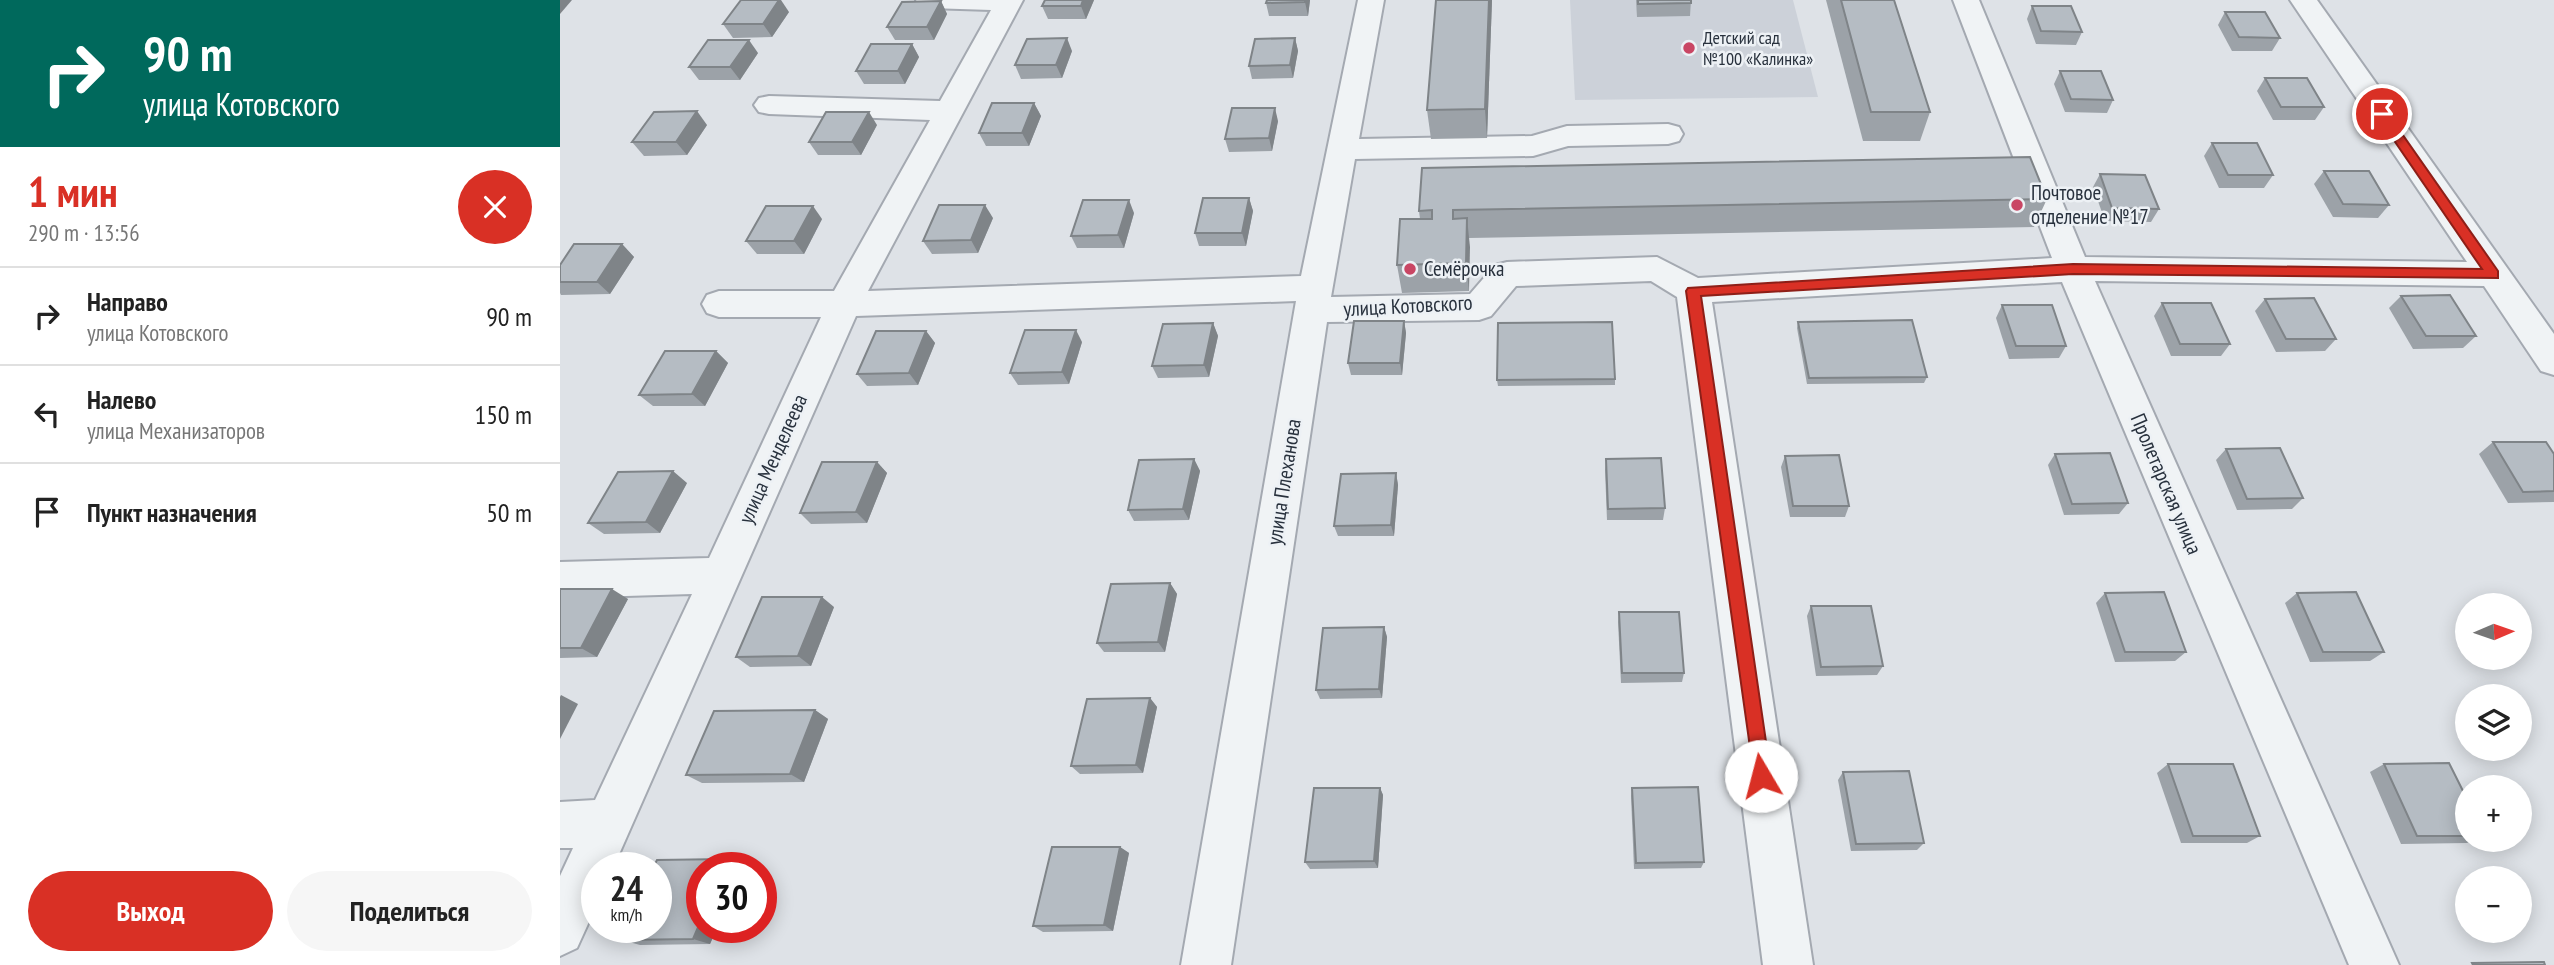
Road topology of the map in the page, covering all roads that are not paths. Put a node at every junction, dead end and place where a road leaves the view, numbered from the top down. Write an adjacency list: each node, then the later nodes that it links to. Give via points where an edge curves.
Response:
1 (929, 0): 5 (street)
2 (1371, 0): 9 (street, улица Плеханова)
3 (1966, 0): 10 (street, Пролетарская улица)
4 (2303, 0): 11 (street)
5 (1009, 1): 7 (street, улица Менделеева)
6 (769, 105): 7 (street)
7 (950, 111): 15 (street, улица Менделеева)
8 (1668, 134): 9 (street, via 1567,136 1533,146)
9 (1342, 149): 13 (street, улица Плеханова)
10 (2073, 269): 11 (street); 12 (street); 24 (street, Пролетарская улица)
11 (2493, 274): 16 (street)
12 (1693, 291): 13 (street, улица Котовского, via 1657,269 1555,270 1507,274 1479,307); 23 (street)
13 (1313, 299): 15 (street, улица Котовского); 22 (street, улица Плеханова)
14 (719, 304): 15 (street, улица Котовского)
15 (844, 304): 17 (street, улица Менделеева)
16 (2554, 361)
17 (721, 575): 18 (street); 19 (street, улица Менделеева)
18 (560, 580)
19 (609, 823): 20 (street); 21 (street, улица Менделеева)
20 (560, 825)
21 (560, 931)
22 (1206, 965)
23 (1788, 965)
24 (2375, 965)

